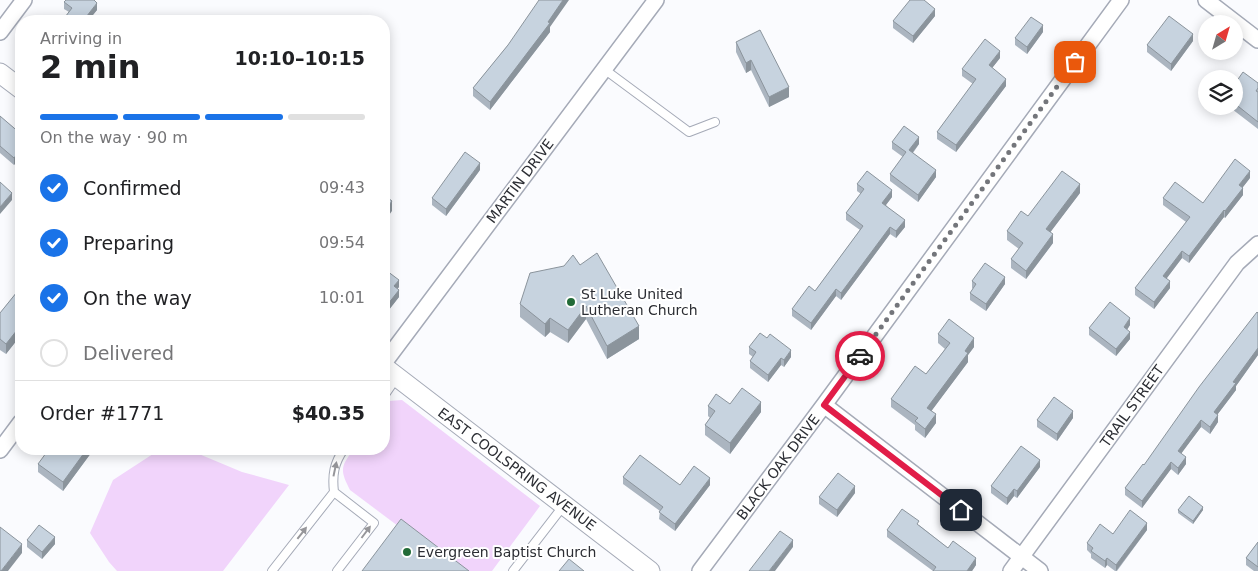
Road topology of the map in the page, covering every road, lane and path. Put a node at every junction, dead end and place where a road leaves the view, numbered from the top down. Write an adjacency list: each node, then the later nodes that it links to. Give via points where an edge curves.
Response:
1 (24, 0): 5 (street)
2 (656, 0): 7 (street, MARTIN DRIVE)
3 (1121, 0): 14 (street, BLACK OAK DRIVE)
4 (1206, 0): 6 (street)
5 (0, 32)
6 (1258, 40)
7 (604, 69): 10 (lane, via 689,132); 12 (street, MARTIN DRIVE)
8 (0, 73): 9 (street)
9 (15, 84)
10 (715, 122)
11 (1258, 244): 20 (street, TRAIL STREET, via 1237,263)
12 (390, 355)
13 (391, 372): 19 (street, EAST COOLSPRING AVENUE)
14 (824, 405): 20 (street); 25 (street, BLACK OAK DRIVE)
15 (15, 430): 16 (street)
16 (0, 450)
17 (340, 455): 18 (lane, one-way to 17, via 335,463)
18 (334, 492): 21 (lane, one-way to 18); 22 (lane, one-way to 18, via 374,523)
19 (564, 504): 23 (lane); 24 (street, EAST COOLSPRING AVENUE)
20 (1021, 557): 26 (street, TRAIL STREET); 27 (street)
21 (272, 571)
22 (337, 571)
23 (513, 571)
24 (650, 571)
25 (700, 571)
26 (1011, 571)
27 (1040, 571)

